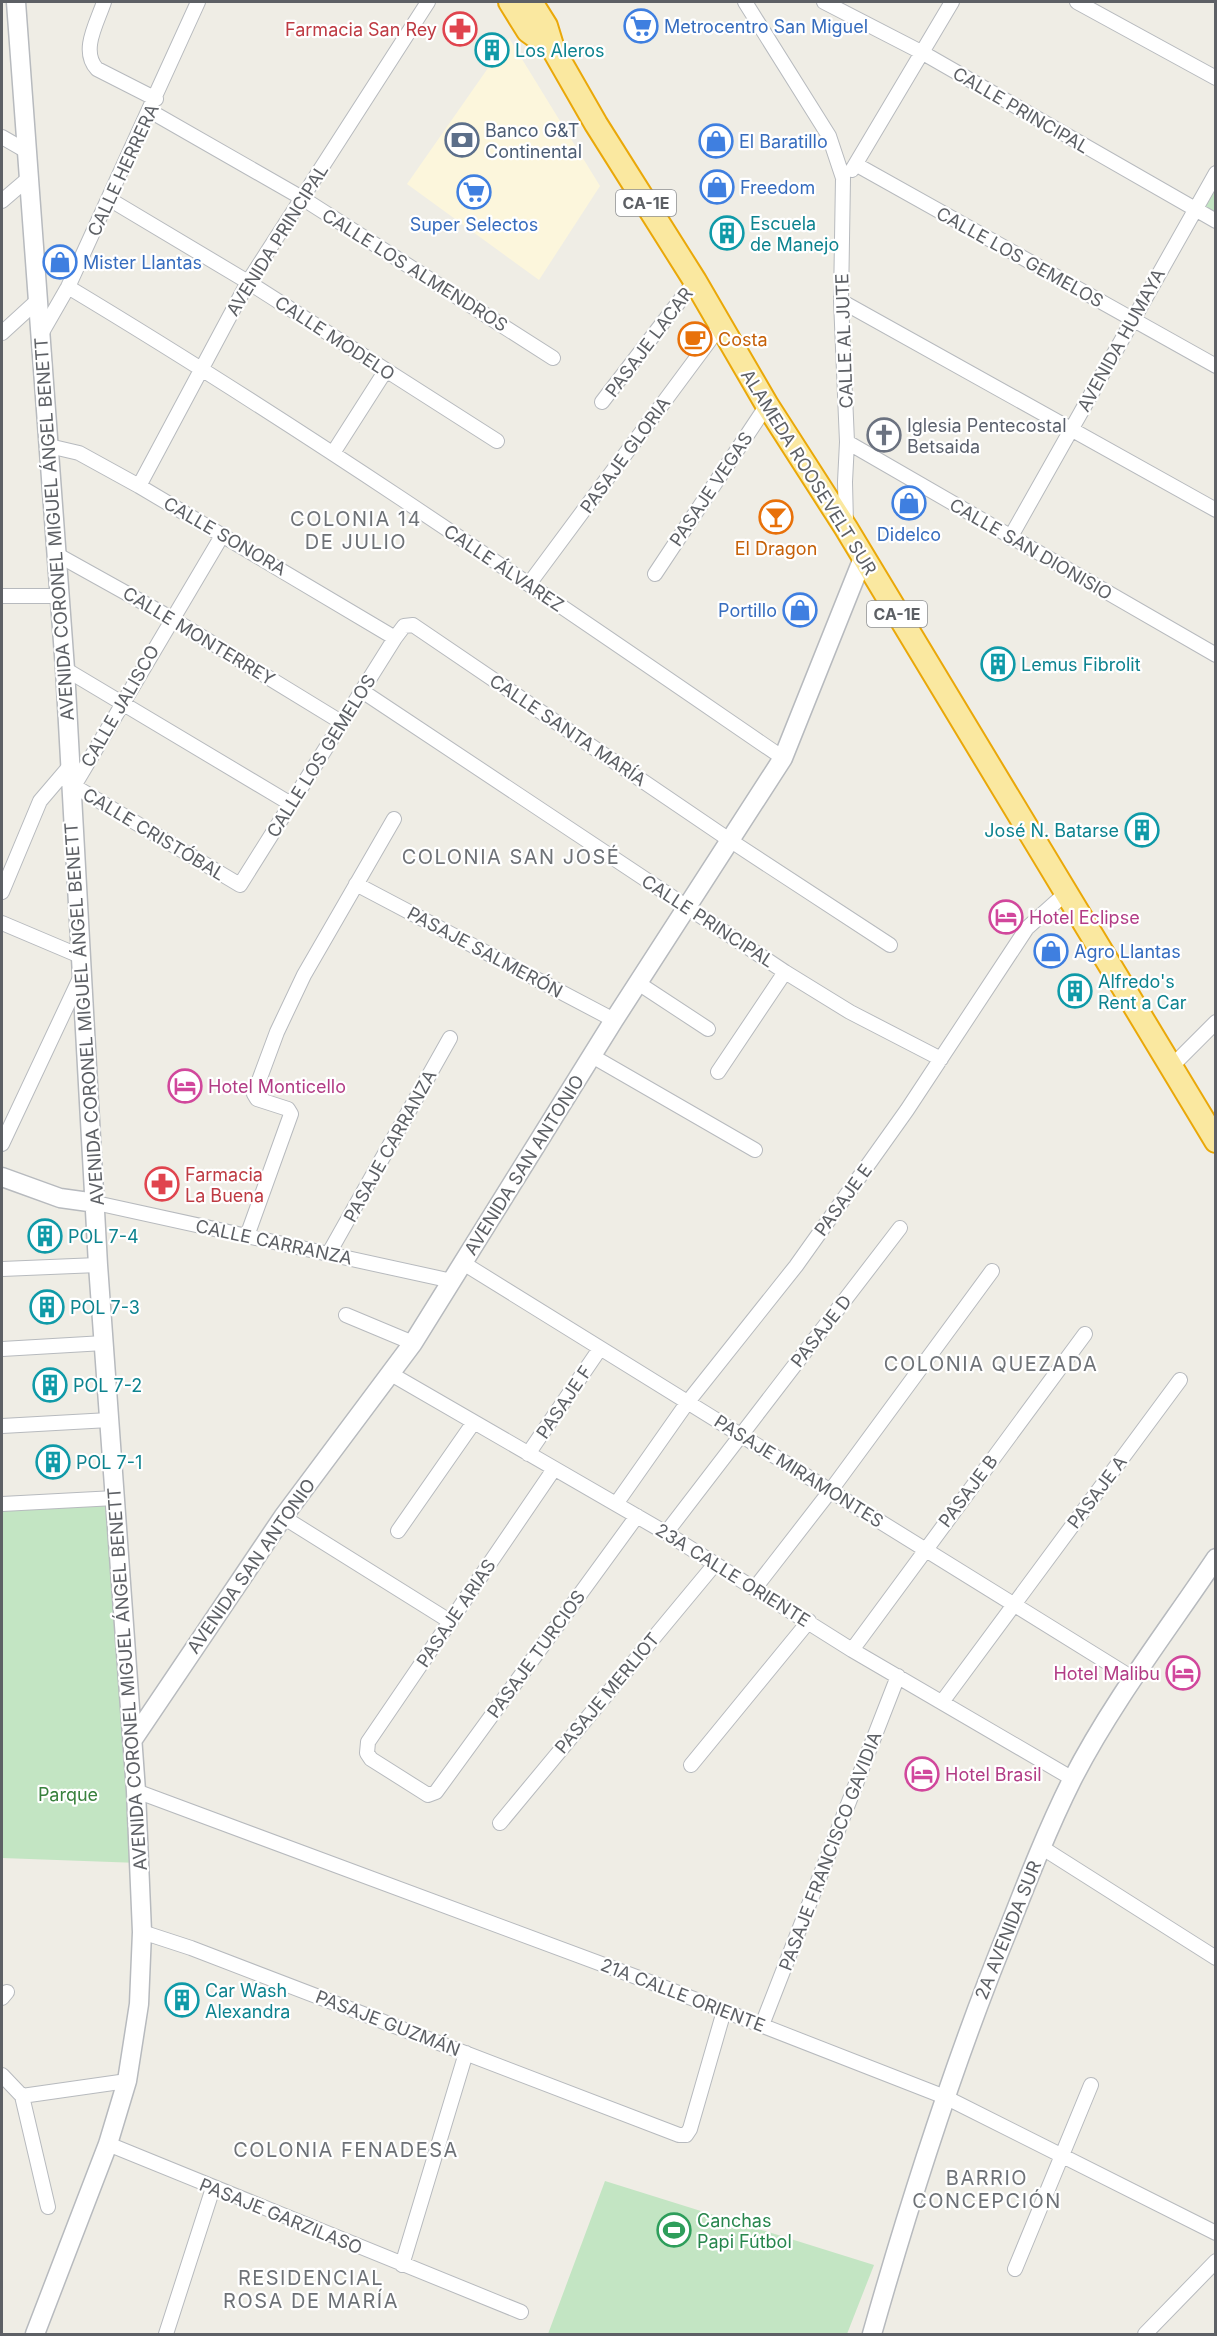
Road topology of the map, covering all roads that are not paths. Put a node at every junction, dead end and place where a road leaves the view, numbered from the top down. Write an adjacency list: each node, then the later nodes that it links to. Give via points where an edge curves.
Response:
1 (16, 2): 16 (street, AVENIDA CORONEL MIGUEL ÁNGEL BENETT)
2 (104, 2): 14 (street, CALLE LOS ALMENDROS, via 88,50 89,61)
3 (198, 2): 14 (street, CALLE HERRERA)
4 (428, 2): 21 (street, AVENIDA PRINCIPAL)
5 (510, 2): 11 (highway, CA-1E, via 528,32)
6 (531, 2): 11 (highway, CA-1E, via 546,26)
7 (745, 2): 20 (street, CALLE AL JUTE, via 829,136)
8 (824, 2): 12 (street, CALLE PRINCIPAL)
9 (952, 2): 12 (street)
10 (1077, 2): 13 (street)
11 (553, 49): 26 (highway, ALAMEDA ROOSEVELT SUR / CA-1E)
12 (923, 53): 17 (street); 24 (street, CALLE PRINCIPAL)
13 (1215, 78)
14 (153, 105): 21 (street, CALLE LOS ALMENDROS); 22 (street, CALLE HERRERA)
15 (2, 137): 16 (street)
16 (28, 152): 19 (street, AVENIDA CORONEL MIGUEL ÁNGEL BENETT)
17 (857, 165): 20 (street); 31 (street, CALLE LOS GEMELOS)
18 (1215, 173): 24 (street, AVENIDA HUMAYA)
19 (30, 177): 23 (street); 29 (street, AVENIDA CORONEL MIGUEL ÁNGEL BENETT)
20 (843, 178): 30 (street, CALLE AL JUTE)
21 (302, 198): 27 (street, AVENIDA PRINCIPAL); 35 (street, CALLE LOS ALMENDROS)
22 (109, 200): 27 (street, CALLE MODELO); 28 (street, CALLE HERRERA)
23 (2, 201)
24 (1195, 209): 25 (street, CALLE PRINCIPAL); 31 (street, AVENIDA HUMAYA)
25 (1215, 221)
26 (695, 281): 32 (highway, ALAMEDA ROOSEVELT SUR / CA-1E); 39 (street, PASAJE LACAR)
27 (248, 282): 37 (street, AVENIDA PRINCIPAL); 38 (street, CALLE MODELO)
28 (68, 287): 34 (street, CALLE HERRERA); 37 (street, CALLE ÁLVAREZ)
29 (37, 301): 33 (street); 34 (street, AVENIDA CORONEL MIGUEL ÁNGEL BENETT)
30 (841, 301): 41 (street); 43 (street, CALLE AL JUTE)
31 (1133, 319): 36 (street, CALLE LOS GEMELOS); 41 (street, AVENIDA HUMAYA)
32 (721, 325): 40 (highway, ALAMEDA ROOSEVELT SUR / CA-1E); 54 (street, PASAJE GLORIA)
33 (2, 333)
34 (41, 334): 44 (street, AVENIDA CORONEL MIGUEL ÁNGEL BENETT)
35 (553, 358)
36 (1215, 366)
37 (201, 367): 45 (street, CALLE ÁLVAREZ); 46 (street, AVENIDA PRINCIPAL)
38 (386, 370): 42 (street, CALLE MODELO); 45 (street)
39 (602, 402)
40 (767, 405): 48 (highway, ALAMEDA ROOSEVELT SUR / CA-1E); 53 (street, PASAJE VEGAS)
41 (1071, 429): 47 (street); 50 (street, AVENIDA HUMAYA)
42 (497, 441)
43 (847, 442): 48 (street, CALLE AL JUTE); 50 (street, CALLE SAN DIONISIO)
44 (49, 446): 46 (street, CALLE SONORA, via 79,453); 51 (street, AVENIDA CORONEL MIGUEL ÁNGEL BENETT)
45 (333, 453): 54 (street, CALLE ÁLVAREZ)
46 (139, 486): 49 (street, CALLE SONORA)
47 (1215, 510)
48 (846, 528): 52 (highway, ALAMEDA ROOSEVELT SUR / CA-1E)
49 (223, 534): 57 (street, CALLE JALISCO); 59 (street, CALLE SONORA)
50 (1010, 538): 60 (street, CALLE SAN DIONISIO)
51 (56, 554): 56 (street, AVENIDA CORONEL MIGUEL ÁNGEL BENETT); 57 (street, CALLE MONTERREY)
52 (863, 558): 65 (street, AVENIDA SAN ANTONIO); 73 (highway, ALAMEDA ROOSEVELT SUR / CA-1E)
53 (655, 574)
54 (530, 584): 65 (street, CALLE ÁLVAREZ)
55 (2, 596): 56 (street)
56 (59, 596): 61 (street, AVENIDA CORONEL MIGUEL ÁNGEL BENETT)
57 (171, 618): 63 (street, CALLE JALISCO); 64 (street, CALLE MONTERREY)
58 (404, 626): 59 (street, CALLE LOS GEMELOS); 69 (street, CALLE SANTA MARÍA, via 413,625)
59 (395, 638): 62 (street, CALLE LOS GEMELOS)
60 (1215, 655)
61 (65, 669): 63 (street); 66 (street, AVENIDA CORONEL MIGUEL ÁNGEL BENETT)
62 (362, 691): 64 (street, CALLE LOS GEMELOS); 74 (street, CALLE PRINCIPAL)
63 (122, 703): 66 (street, CALLE JALISCO); 67 (street)
64 (341, 722): 67 (street, CALLE LOS GEMELOS)
65 (783, 758): 69 (street, AVENIDA SAN ANTONIO)
66 (70, 779): 71 (street, CALLE CRISTÓBAL); 72 (street, CALLE JALISCO, via 40,801); 77 (street, AVENIDA CORONEL MIGUEL ÁNGEL BENETT)
67 (291, 804): 71 (street, CALLE LOS GEMELOS)
68 (394, 819): 70 (street)
69 (731, 841): 74 (street, AVENIDA SAN ANTONIO); 76 (street, CALLE SANTA MARÍA)
70 (356, 884): 81 (street, PASAJE SALMERÓN); 95 (street, via 291,1002 254,1094 291,1114)
71 (238, 885)
72 (2, 892)
73 (1066, 892): 86 (street, PASAJE E, via 1027,928); 87 (highway, ALAMEDA ROOSEVELT SUR / CA-1E)
74 (688, 907): 78 (street, CALLE PRINCIPAL); 80 (street, AVENIDA SAN ANTONIO)
75 (2, 923): 77 (street)
76 (890, 945)
77 (80, 956): 79 (street, AVENIDA CORONEL MIGUEL ÁNGEL BENETT)
78 (785, 972): 86 (street, CALLE PRINCIPAL, via 850,1012); 88 (street)
79 (81, 976): 90 (street); 93 (street, AVENIDA CORONEL MIGUEL ÁNGEL BENETT)
80 (638, 983): 81 (street, AVENIDA SAN ANTONIO); 83 (street)
81 (614, 1020): 85 (street, AVENIDA SAN ANTONIO)
82 (1215, 1022): 87 (street)
83 (708, 1029)
84 (450, 1038): 96 (street, PASAJE CARRANZA)
85 (592, 1056): 91 (street); 97 (street, AVENIDA SAN ANTONIO)
86 (941, 1059): 110 (street, PASAJE E, via 796,1266)
87 (1172, 1067): 89 (highway, ALAMEDA ROOSEVELT SUR / CA-1E)
88 (718, 1072)
89 (1215, 1141)
90 (2, 1144)
91 (755, 1150)
92 (2, 1177): 93 (street, via 60,1198)
93 (96, 1203): 95 (street, CALLE CARRANZA); 98 (street, AVENIDA CORONEL MIGUEL ÁNGEL BENETT)
94 (900, 1228): 114 (street, PASAJE D)
95 (248, 1236): 96 (street, CALLE CARRANZA)
96 (329, 1253): 101 (street, CALLE CARRANZA)
97 (463, 1263): 101 (street, AVENIDA SAN ANTONIO); 107 (street, PASAJE MIRAMONTES)
98 (98, 1266): 99 (street); 104 (street, AVENIDA CORONEL MIGUEL ÁNGEL BENETT)
99 (2, 1269)
100 (992, 1271): 117 (street)
101 (452, 1281): 105 (street, AVENIDA SAN ANTONIO)
102 (346, 1315): 105 (street)
103 (1084, 1334): 125 (street, PASAJE B)
104 (104, 1343): 106 (street); 111 (street, AVENIDA CORONEL MIGUEL ÁNGEL BENETT)
105 (413, 1343): 108 (street, AVENIDA SAN ANTONIO)
106 (2, 1349)
107 (599, 1350): 110 (street, PASAJE MIRAMONTES); 115 (street, PASAJE F)
108 (391, 1374): 112 (street, 23A CALLE ORIENTE); 122 (street, AVENIDA SAN ANTONIO)
109 (1180, 1380): 129 (street, PASAJE A)
110 (687, 1403): 114 (street, PASAJE MIRAMONTES); 120 (street, PASAJE E)
111 (109, 1420): 113 (street); 118 (street, AVENIDA CORONEL MIGUEL ÁNGEL BENETT)
112 (474, 1422): 115 (street, 23A CALLE ORIENTE); 123 (street)
113 (2, 1426)
114 (741, 1434): 117 (street, PASAJE MIRAMONTES); 124 (street, PASAJE D)
115 (528, 1454): 116 (street, 23A CALLE ORIENTE)
116 (554, 1469): 120 (street, 23A CALLE ORIENTE); 131 (street, PASAJE ARIAS)
117 (831, 1490): 125 (street, PASAJE MIRAMONTES); 128 (street)
118 (115, 1498): 119 (street); 136 (street, AVENIDA CORONEL MIGUEL ÁNGEL BENETT)
119 (2, 1504)
120 (616, 1504): 121 (street, 23A CALLE ORIENTE)
121 (637, 1516): 124 (street, 23A CALLE ORIENTE); 137 (street, PASAJE TURCIOS, via 436,1792 428,1795)
122 (283, 1517): 131 (street); 136 (street, AVENIDA SAN ANTONIO)
123 (398, 1531)
124 (666, 1533): 127 (street, 23A CALLE ORIENTE)
125 (925, 1548): 129 (street, PASAJE MIRAMONTES); 132 (street, PASAJE B)
126 (1215, 1558): 134 (street, 2A AVENIDA SUR)
127 (715, 1564): 128 (street, 23A CALLE ORIENTE); 141 (street, PASAJE MERLIOT)
128 (755, 1588): 130 (street, 23A CALLE ORIENTE)
129 (1013, 1603): 134 (street, PASAJE MIRAMONTES); 135 (street, PASAJE A)
130 (808, 1621): 132 (street, 23A CALLE ORIENTE); 138 (street)
131 (451, 1622): 137 (street, PASAJE ARIAS, via 368,1742)
132 (852, 1650): 133 (street, 23A CALLE ORIENTE)
133 (898, 1676): 135 (street, 23A CALLE ORIENTE); 146 (street, PASAJE FRANCISCO GAVIDIA)
134 (1134, 1679): 139 (street, 2A AVENIDA SUR)
135 (942, 1702): 139 (street, 23A CALLE ORIENTE)
136 (132, 1741): 140 (street, AVENIDA CORONEL MIGUEL ÁNGEL BENETT)
137 (371, 1759)
138 (691, 1765)
139 (1073, 1779): 142 (street, 2A AVENIDA SUR)
140 (136, 1791): 143 (street, AVENIDA CORONEL MIGUEL ÁNGEL BENETT); 145 (street, 21A CALLE ORIENTE)
141 (500, 1823)
142 (1041, 1847): 144 (street); 152 (street, 2A AVENIDA SUR, via 969,2025)
143 (142, 1932): 147 (street, PASAJE GUZMÁN); 149 (street, AVENIDA CORONEL MIGUEL ÁNGEL BENETT, via 139,2004)
144 (1215, 1958)
145 (724, 2011): 146 (street, 21A CALLE ORIENTE); 147 (street, PASAJE GUZMÁN, via 686,2135)
146 (762, 2025): 152 (street, 21A CALLE ORIENTE)
147 (466, 2053): 159 (street)
148 (2, 2075): 151 (street)
149 (127, 2081): 151 (street); 153 (street, AVENIDA CORONEL MIGUEL ÁNGEL BENETT)
150 (1091, 2085): 154 (street)
151 (22, 2096): 156 (street)
152 (945, 2097): 154 (street, 21A CALLE ORIENTE); 164 (street, 2A AVENIDA SUR, via 906,2213)
153 (108, 2144): 155 (street, PASAJE GARZILASO); 162 (street, AVENIDA CORONEL MIGUEL ÁNGEL BENETT)
154 (1062, 2155): 157 (street, 21A CALLE ORIENTE); 160 (street)
155 (213, 2188): 159 (street, PASAJE GARZILASO); 163 (street)
156 (48, 2207)
157 (1215, 2233)
158 (1215, 2261): 165 (street)
159 (402, 2265): 161 (street, PASAJE GARZILASO)
160 (1015, 2268)
161 (521, 2312)
162 (35, 2334)
163 (166, 2334)
164 (872, 2334)
165 (1145, 2334)

